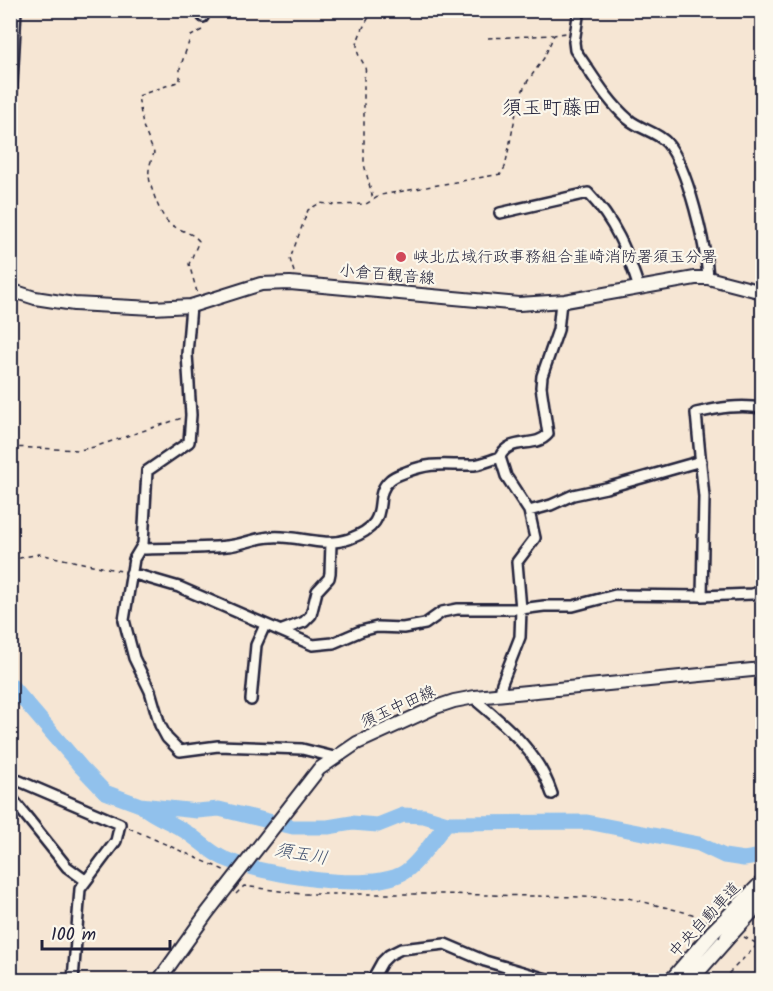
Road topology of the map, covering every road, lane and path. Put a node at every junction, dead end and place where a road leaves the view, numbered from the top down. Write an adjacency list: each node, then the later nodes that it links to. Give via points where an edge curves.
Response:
1 (16, 10): 8 (street)
2 (373, 10): 9 (path, via 357,47 366,70 364,164)
3 (579, 10): 5 (street)
4 (202, 14): 17 (path, via 202,30 191,36 180,68 180,81 138,96 143,126 154,153 149,178 162,214 168,223 199,242 189,264 197,288)
5 (575, 31): 6 (path); 11 (street, via 575,50 610,102 630,121 667,142 686,177 707,256)
6 (554, 35): 7 (path); 9 (path, via 518,103 501,174 381,195)
7 (488, 38)
8 (10, 122)
9 (373, 200): 12 (path, via 366,204 320,203 308,210 290,259)
10 (500, 213): 13 (street, via 588,193 624,244)
11 (708, 278): 13 (main road, 小倉百観音線); 15 (main road, 小倉百観音線)
12 (297, 283): 16 (main road, 小倉百観音線, via 486,302); 17 (main road, 小倉百観音線, via 261,284)
13 (639, 288): 16 (main road, 小倉百観音線)
14 (10, 290): 17 (main road, 小倉百観音線, via 74,304 153,308)
15 (762, 292)
16 (561, 302): 21 (street, via 558,330 542,375 548,434 544,440 510,445)
17 (194, 305): 19 (street, via 187,354)
18 (762, 408): 22 (street, via 726,406 696,413)
19 (191, 415): 20 (path, via 79,450); 25 (street, via 189,442 147,471)
20 (10, 447)
21 (500, 457): 23 (street, via 506,476); 24 (street, via 475,465 423,465 396,476 388,481 370,529)
22 (700, 461): 23 (street, via 573,495); 29 (street, via 704,497)
23 (529, 511): 30 (street, via 535,538 517,562)
24 (331, 543): 25 (street, via 271,537 226,546); 32 (street, via 329,578 317,591 311,615 304,622)
25 (140, 549): 27 (street)
26 (10, 560): 27 (path, via 39,554)
27 (131, 573): 31 (street, via 179,587); 37 (street, via 124,620 134,658 160,725 180,751 218,746 302,749)
28 (762, 591): 29 (street)
29 (702, 596): 30 (street, via 615,595 573,606)
30 (521, 609): 32 (street, via 447,610 425,624 377,627 313,645); 34 (street, via 520,637)
31 (265, 625): 32 (street); 36 (street, via 256,645)
32 (280, 631)
33 (762, 669): 34 (main road, 須玉中田線)
34 (500, 694): 35 (main road, 須玉中田線)
35 (475, 697): 37 (main road, 須玉中田線, via 436,707); 39 (street, via 515,732 546,776)
36 (251, 700)
37 (334, 757): 42 (main road, 須玉中田線, via 310,779)
38 (10, 777): 41 (street)
39 (552, 794)
40 (10, 796): 43 (street, via 67,867)
41 (120, 824): 42 (path); 43 (street, via 116,841)
42 (238, 874): 52 (main road, 須玉中田線)
43 (85, 880): 51 (street, via 80,889)
44 (762, 883): 47 (highway, 中央自動車道, bridge)
45 (231, 899): 47 (path, via 244,886 300,894 627,898 692,914)
46 (762, 900): 48 (highway, 中央自動車道, bridge)
47 (712, 927): 55 (highway, 中央自動車道)
48 (733, 936): 49 (path); 56 (highway, 中央自動車道)
49 (759, 944): 50 (path); 57 (path)
50 (762, 946)
51 (73, 981)
52 (159, 981)
53 (372, 981): 54 (street, via 389,954 445,944)
54 (550, 981)
55 (672, 981)
56 (690, 981)
57 (722, 981)

